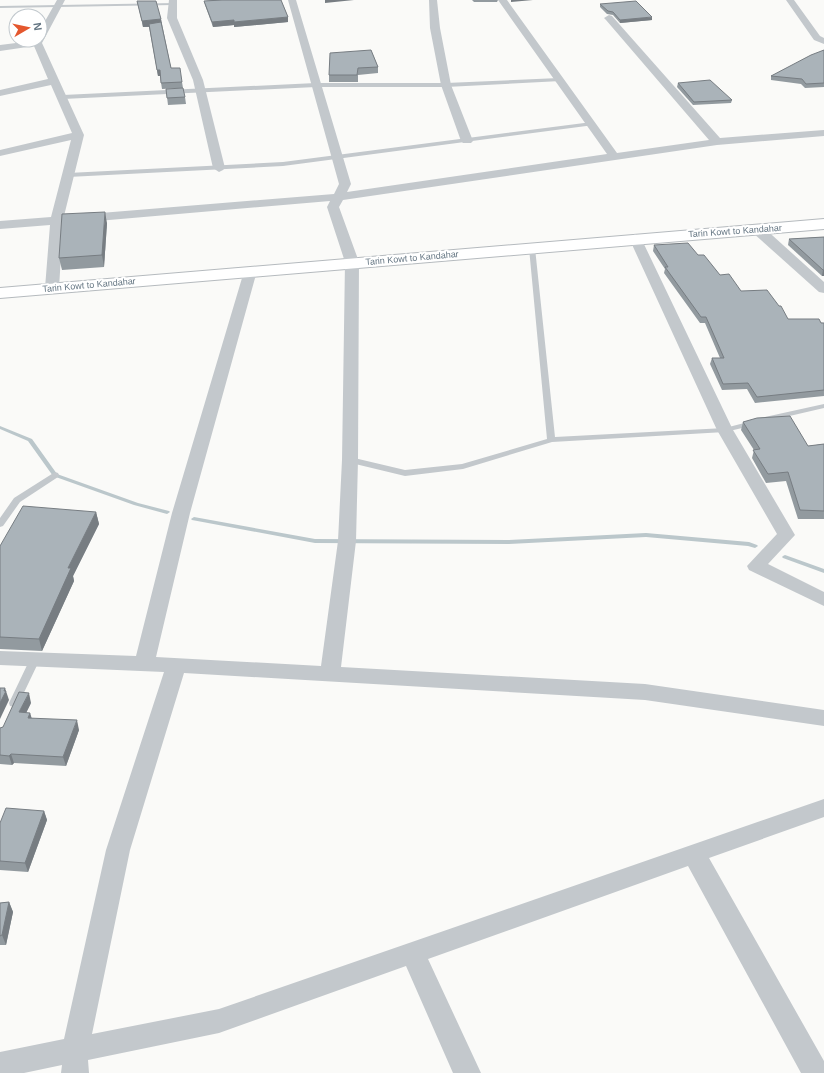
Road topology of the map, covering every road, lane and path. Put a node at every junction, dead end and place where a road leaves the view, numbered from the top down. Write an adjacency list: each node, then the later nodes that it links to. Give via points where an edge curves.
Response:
1 (292, 0): 14 (street)
2 (433, 0): 15 (street, via 435,28)
3 (502, 0): 12 (street)
4 (790, 0): 10 (street, via 817,38)
5 (173, 2): 6 (lane); 16 (street, via 172,18)
6 (59, 3): 7 (lane); 9 (street)
7 (0, 7)
8 (609, 18): 23 (street)
9 (48, 23)
10 (824, 41)
11 (42, 48): 13 (street)
12 (559, 80): 15 (lane); 19 (street)
13 (55, 81): 17 (street); 18 (street)
14 (316, 85): 15 (lane); 16 (lane); 25 (street)
15 (446, 85): 22 (street)
16 (200, 90): 18 (lane); 27 (street)
17 (0, 93)
18 (63, 97): 21 (street)
19 (592, 124): 22 (lane); 26 (street)
20 (824, 133): 23 (street)
21 (78, 135): 24 (street); 28 (street)
22 (467, 141): 25 (lane)
23 (717, 142): 26 (street)
24 (0, 153)
25 (336, 158): 27 (lane); 29 (street, via 344,184)
26 (615, 158): 29 (street)
27 (218, 168): 28 (lane)
28 (68, 175): 30 (street)
29 (337, 197): 30 (street); 36 (street, via 333,207)
30 (57, 220): 31 (street); 38 (street)
31 (0, 224)
32 (824, 224): 33 (main road, Tarin Kowt to Kandahar)
33 (757, 229): 34 (main road, Tarin Kowt to Kandahar); 39 (street)
34 (635, 238): 35 (main road, Tarin Kowt to Kandahar); 42 (street)
35 (532, 248): 36 (main road, Tarin Kowt to Kandahar); 43 (lane)
36 (352, 262): 37 (main road, Tarin Kowt to Kandahar); 44 (street)
37 (250, 271): 38 (main road, Tarin Kowt to Kandahar); 50 (street, via 181,513)
38 (52, 288): 40 (main road, Tarin Kowt to Kandahar)
39 (824, 289)
40 (0, 293)
41 (824, 406): 42 (lane)
42 (725, 430): 43 (lane); 47 (street, via 786,535 756,566)
43 (551, 440): 44 (lane, via 463,466 405,473)
44 (350, 460): 52 (street, via 347,541)
45 (55, 475): 46 (lane, via 17,500)
46 (0, 524)
47 (824, 600)
48 (0, 658): 49 (street)
49 (35, 659): 50 (street); 53 (lane)
50 (144, 664): 51 (street)
51 (176, 665): 52 (street); 58 (street, via 118,850)
52 (330, 674): 54 (street, via 645,692)
53 (10, 713)
54 (824, 718)
55 (824, 808): 56 (street)
56 (694, 854): 57 (street); 61 (street)
57 (413, 953): 58 (street, via 219,1021); 60 (street)
58 (75, 1062): 59 (street)
59 (0, 1066)
60 (468, 1073)
61 (816, 1073)

